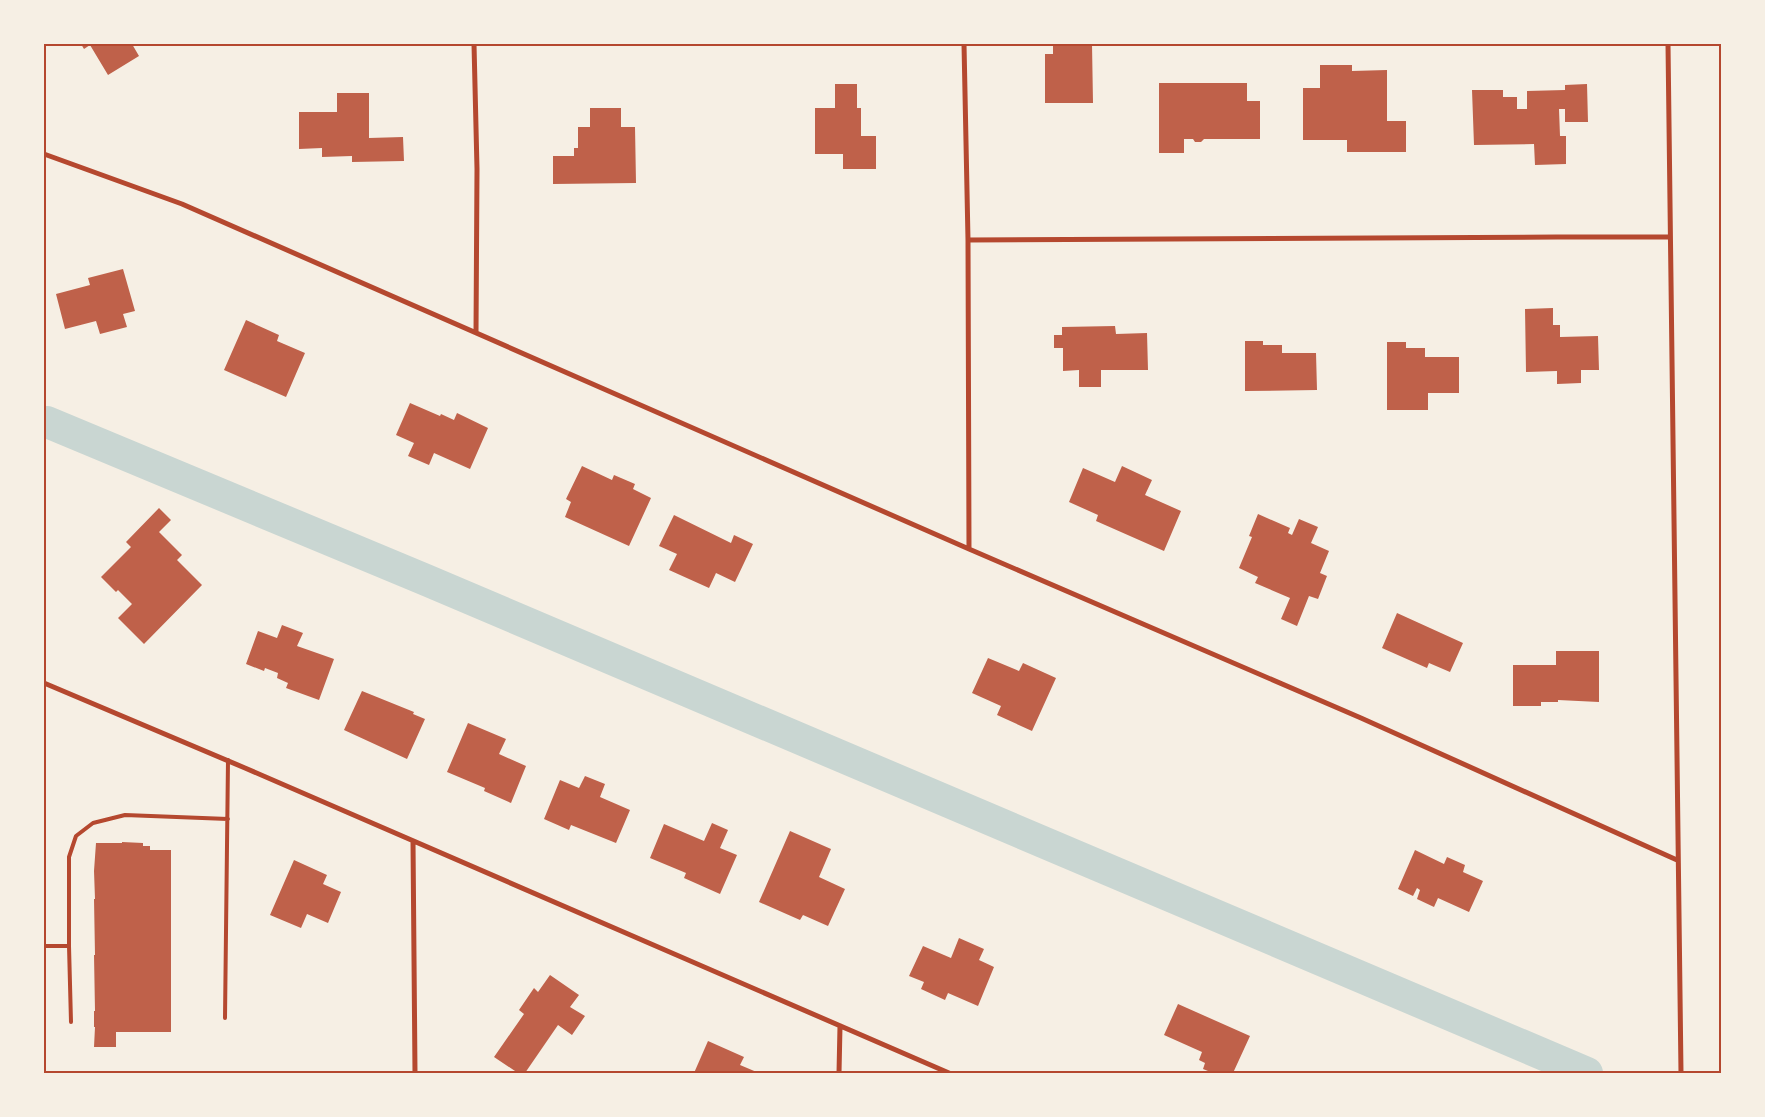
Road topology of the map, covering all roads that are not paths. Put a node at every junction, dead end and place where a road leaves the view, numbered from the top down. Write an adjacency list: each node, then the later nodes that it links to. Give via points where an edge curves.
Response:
1 (474, 44): 7 (street)
2 (964, 44): 6 (street)
3 (1668, 44): 5 (street)
4 (44, 154): 7 (street, via 182,204)
5 (1670, 237): 6 (street); 13 (street)
6 (968, 240): 8 (street)
7 (476, 333): 8 (street)
8 (969, 549): 13 (street, via 1361,718)
9 (44, 683): 10 (street)
10 (228, 760): 11 (lane); 12 (street)
11 (228, 819): 15 (lane, via 125,814 93,823 76,836 69,857); 16 (lane)
12 (413, 841): 18 (street); 19 (street)
13 (1677, 860): 22 (street)
14 (44, 946): 15 (lane)
15 (69, 946): 17 (lane)
16 (226, 1018)
17 (71, 1022)
18 (840, 1026): 20 (street); 21 (street)
19 (415, 1073)
20 (839, 1073)
21 (949, 1073)
22 (1681, 1073)

